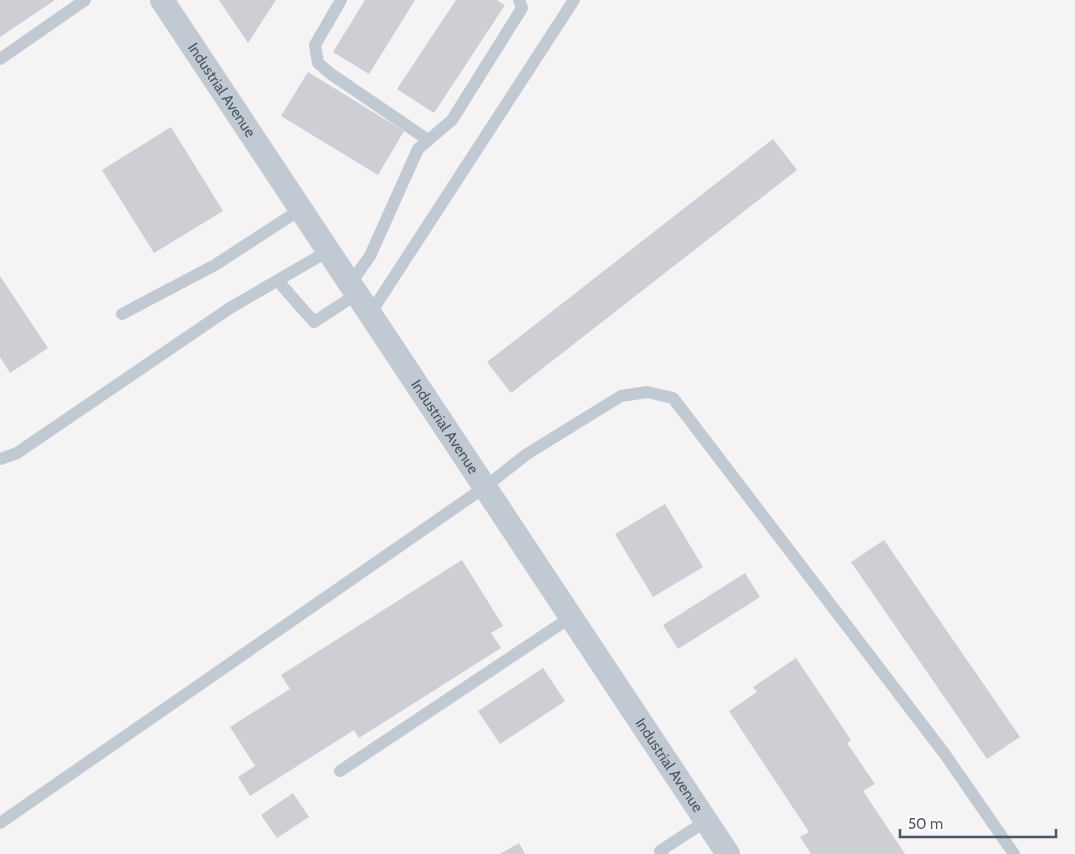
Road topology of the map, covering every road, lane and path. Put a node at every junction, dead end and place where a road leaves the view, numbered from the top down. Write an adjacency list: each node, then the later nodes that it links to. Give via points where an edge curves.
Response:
1 (84, 0): 6 (lane)
2 (162, 0): 8 (street, Industrial Avenue)
3 (341, 0): 7 (lane, via 315,45 318,63)
4 (520, 0): 7 (lane, via 522,8 452,120)
5 (574, 0): 13 (lane)
6 (0, 59)
7 (428, 140): 11 (lane, via 418,149)
8 (301, 209): 9 (street, Industrial Avenue); 12 (lane, via 215,265)
9 (328, 251): 10 (lane); 11 (street, Industrial Avenue)
10 (278, 281): 11 (lane, via 314,322); 14 (lane, via 230,308 17,453)
11 (354, 289): 13 (street, Industrial Avenue)
12 (122, 314)
13 (370, 314): 15 (street, Industrial Avenue)
14 (0, 459)
15 (485, 487): 16 (street, Industrial Avenue); 19 (lane); 22 (lane, via 527,454 622,396 647,392 673,398 944,753)
16 (571, 617): 17 (lane); 18 (street, Industrial Avenue)
17 (340, 770)
18 (706, 821): 20 (lane); 21 (street, Industrial Avenue)
19 (0, 823)
20 (661, 852)
21 (728, 854)
22 (1014, 854)

